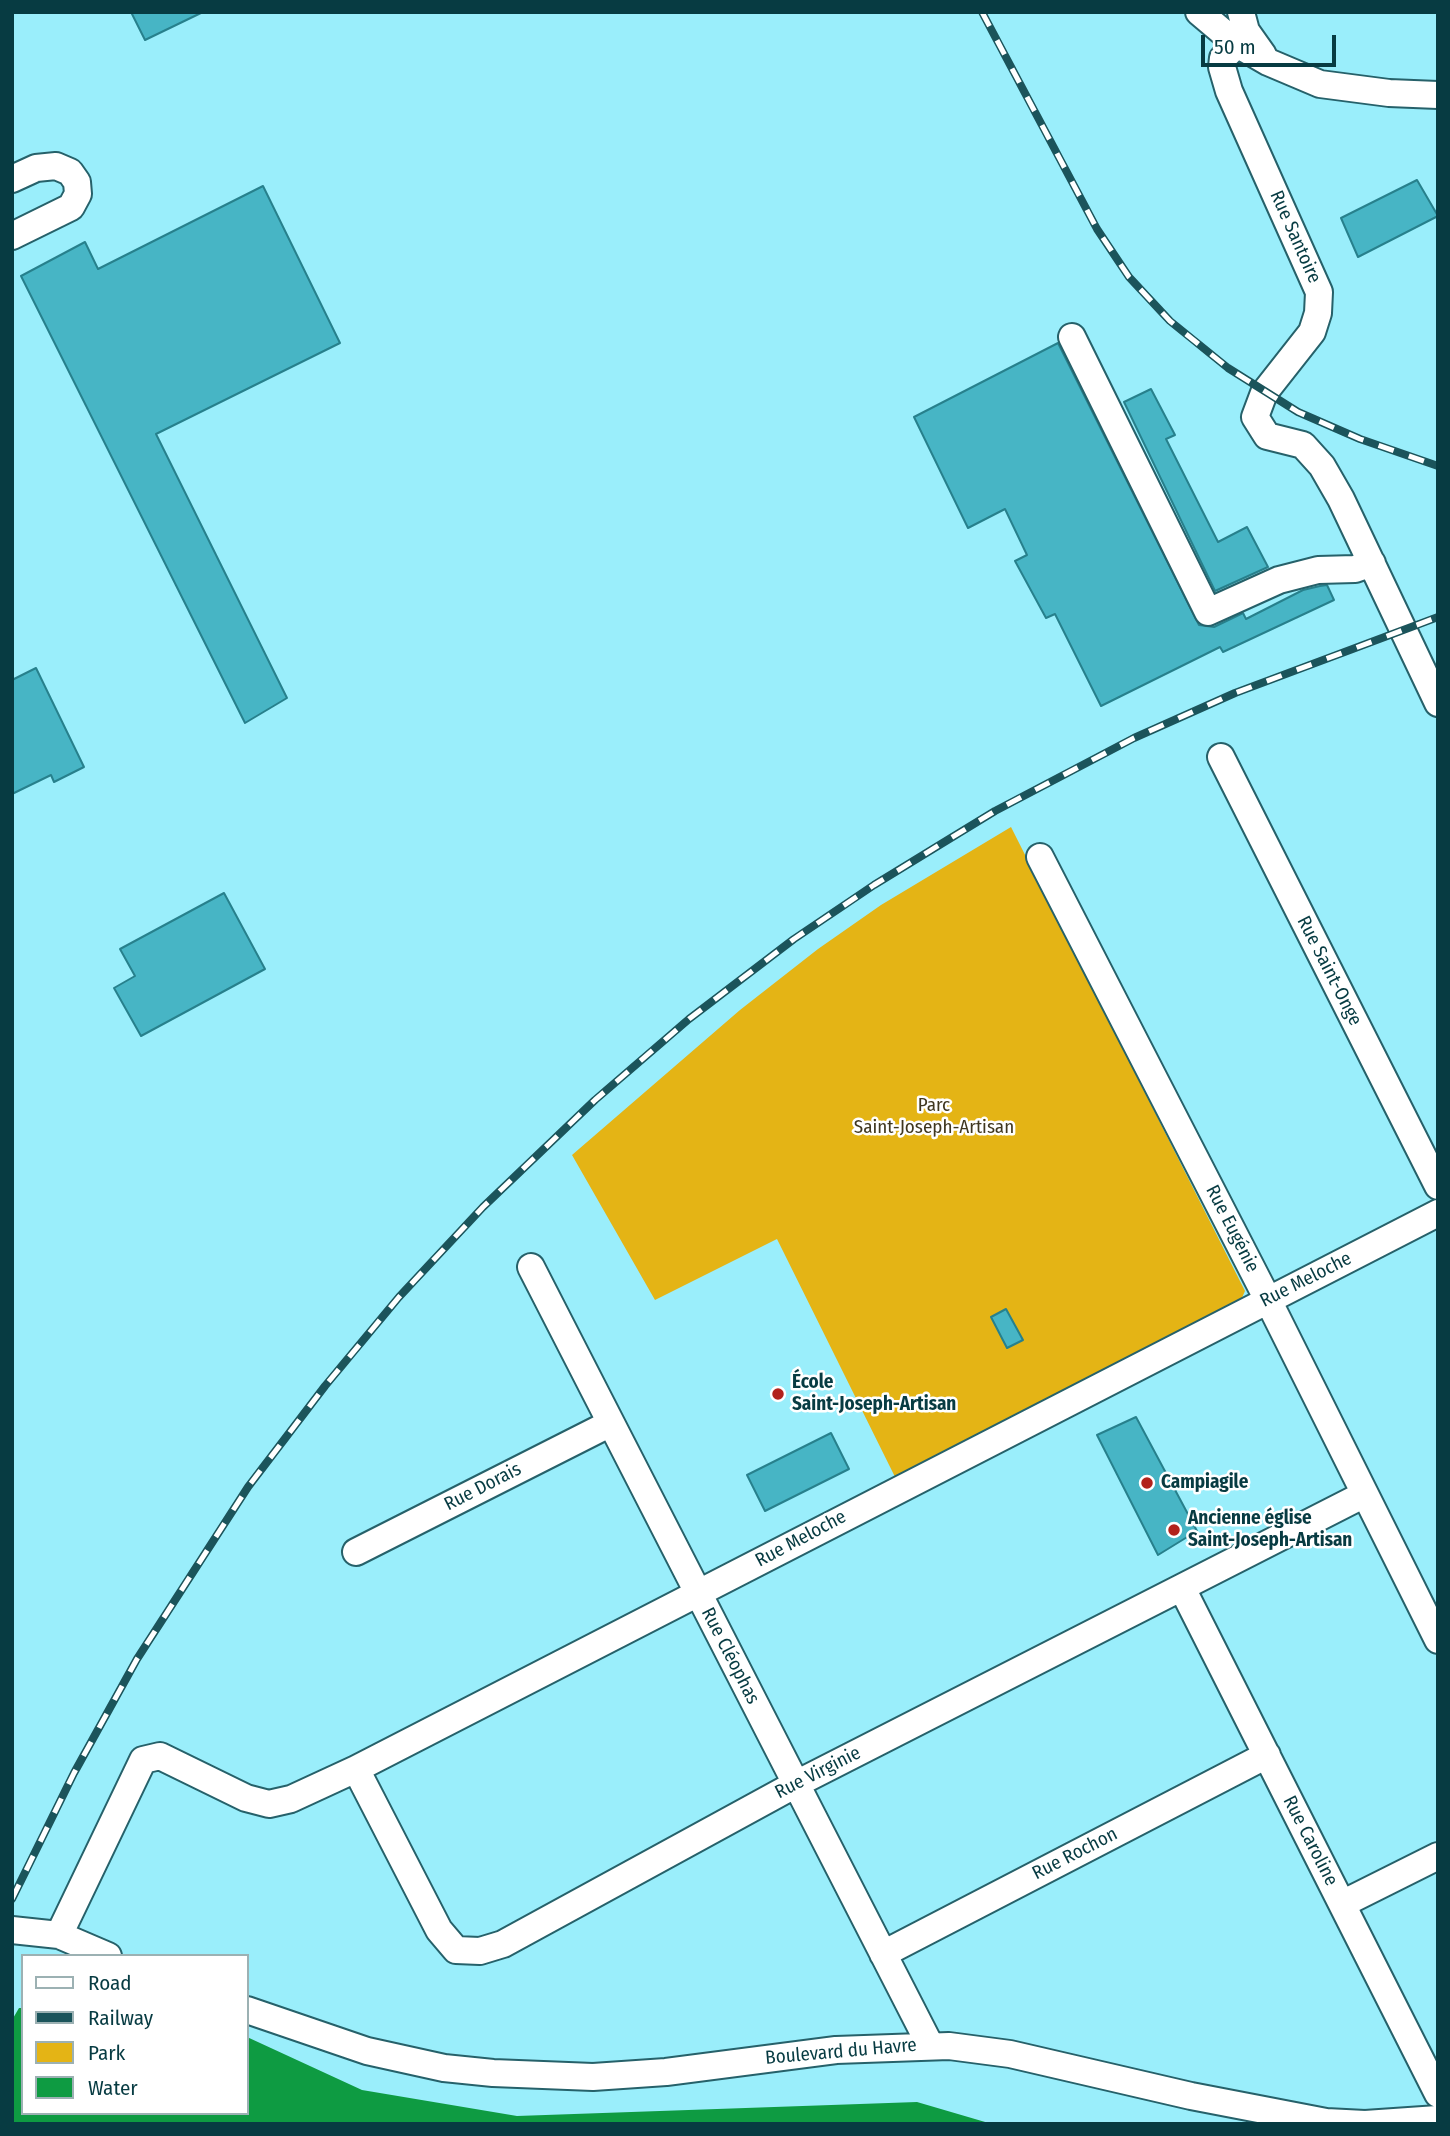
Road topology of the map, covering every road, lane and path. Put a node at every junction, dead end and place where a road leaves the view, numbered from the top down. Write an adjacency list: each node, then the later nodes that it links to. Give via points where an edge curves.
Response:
1 (1199, 12): 3 (street)
2 (1241, 12): 4 (street, via 1246,32)
3 (1237, 44): 4 (street); 9 (street, Rue Santoire, via 1223,58 1229,91 1319,292 1312,332 1264,393 1255,417 1267,436 1303,445 1311,452 1341,499)
4 (1268, 62): 5 (street, via 1320,84)
5 (1438, 95)
6 (12, 179): 7 (street, via 56,166 70,172 78,194 71,207)
7 (12, 236)
8 (1072, 337): 9 (street, via 1209,612 1279,580)
9 (1372, 563): 10 (street, Rue Santoire)
10 (1438, 703)
11 (1221, 757): 13 (street, Rue Saint-Onge)
12 (1040, 857): 16 (street, Rue Eugénie)
13 (1438, 1186)
14 (1438, 1213): 16 (street, Rue Meloche)
15 (531, 1267): 17 (street, Rue Cléophas)
16 (1268, 1300): 18 (street, Rue Eugénie); 21 (street, Rue Meloche)
17 (611, 1423): 19 (street, Rue Dorais); 21 (street, Rue Cléophas)
18 (1365, 1494): 20 (street, Rue Virginie); 22 (street, Rue Eugénie)
19 (356, 1552)
20 (1182, 1588): 23 (street, Rue Caroline); 25 (street, Rue Virginie)
21 (698, 1593): 24 (street, Rue Meloche); 25 (street, Rue Cléophas)
22 (1438, 1640)
23 (1267, 1755): 27 (street, Rue Caroline); 31 (street, Rue Rochon)
24 (356, 1769): 25 (street, Rue Virginie, via 439,1930 456,1950 480,1951 503,1944); 28 (street, Rue Meloche, via 291,1799 269,1804 246,1798 160,1756 143,1760)
25 (796, 1784): 31 (street, Rue Cléophas)
26 (1438, 1856): 27 (street)
27 (1342, 1904): 34 (street, Rue Caroline)
28 (59, 1935): 29 (street); 30 (street)
29 (14, 1936)
30 (103, 1954)
31 (883, 1954): 33 (street, Rue Cléophas)
32 (248, 2010): 33 (street, Boulevard du Havre, via 408,2061 537,2076 666,2072 836,2050)
33 (930, 2045): 35 (street, Boulevard du Havre, via 1010,2054 1326,2122)
34 (1438, 2094)
35 (1438, 2119)

